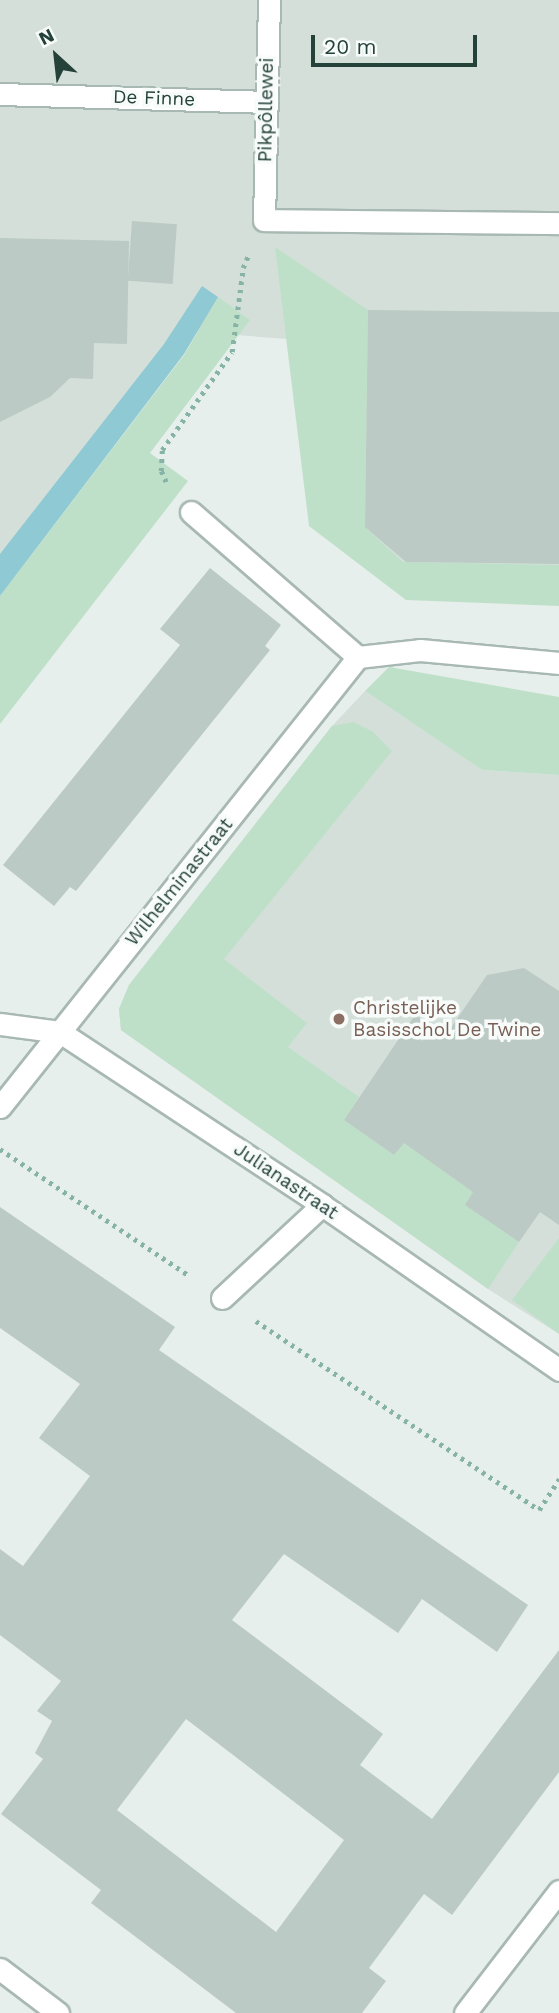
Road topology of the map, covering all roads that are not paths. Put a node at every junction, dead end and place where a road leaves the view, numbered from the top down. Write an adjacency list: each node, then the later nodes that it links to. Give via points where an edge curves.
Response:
1 (269, 0): 3 (street, Pikpôllewei)
2 (0, 94): 3 (street, De Finne)
3 (267, 102): 4 (street, Pikpôllewei, via 264,220)
4 (559, 223)
5 (191, 512): 6 (street)
6 (358, 657): 7 (street, via 421,650); 9 (street, Wilhelminastraat)
7 (559, 663)
8 (0, 1024): 9 (street, Julianastraat)
9 (60, 1031): 10 (street, Wilhelminastraat); 11 (street, Julianastraat)
10 (0, 1107)
11 (322, 1205): 12 (street); 13 (street, Julianastraat)
12 (222, 1297)
13 (559, 1370)
14 (559, 1891): 17 (street)
15 (0, 1969): 16 (street)
16 (58, 2013)
17 (465, 2013)

